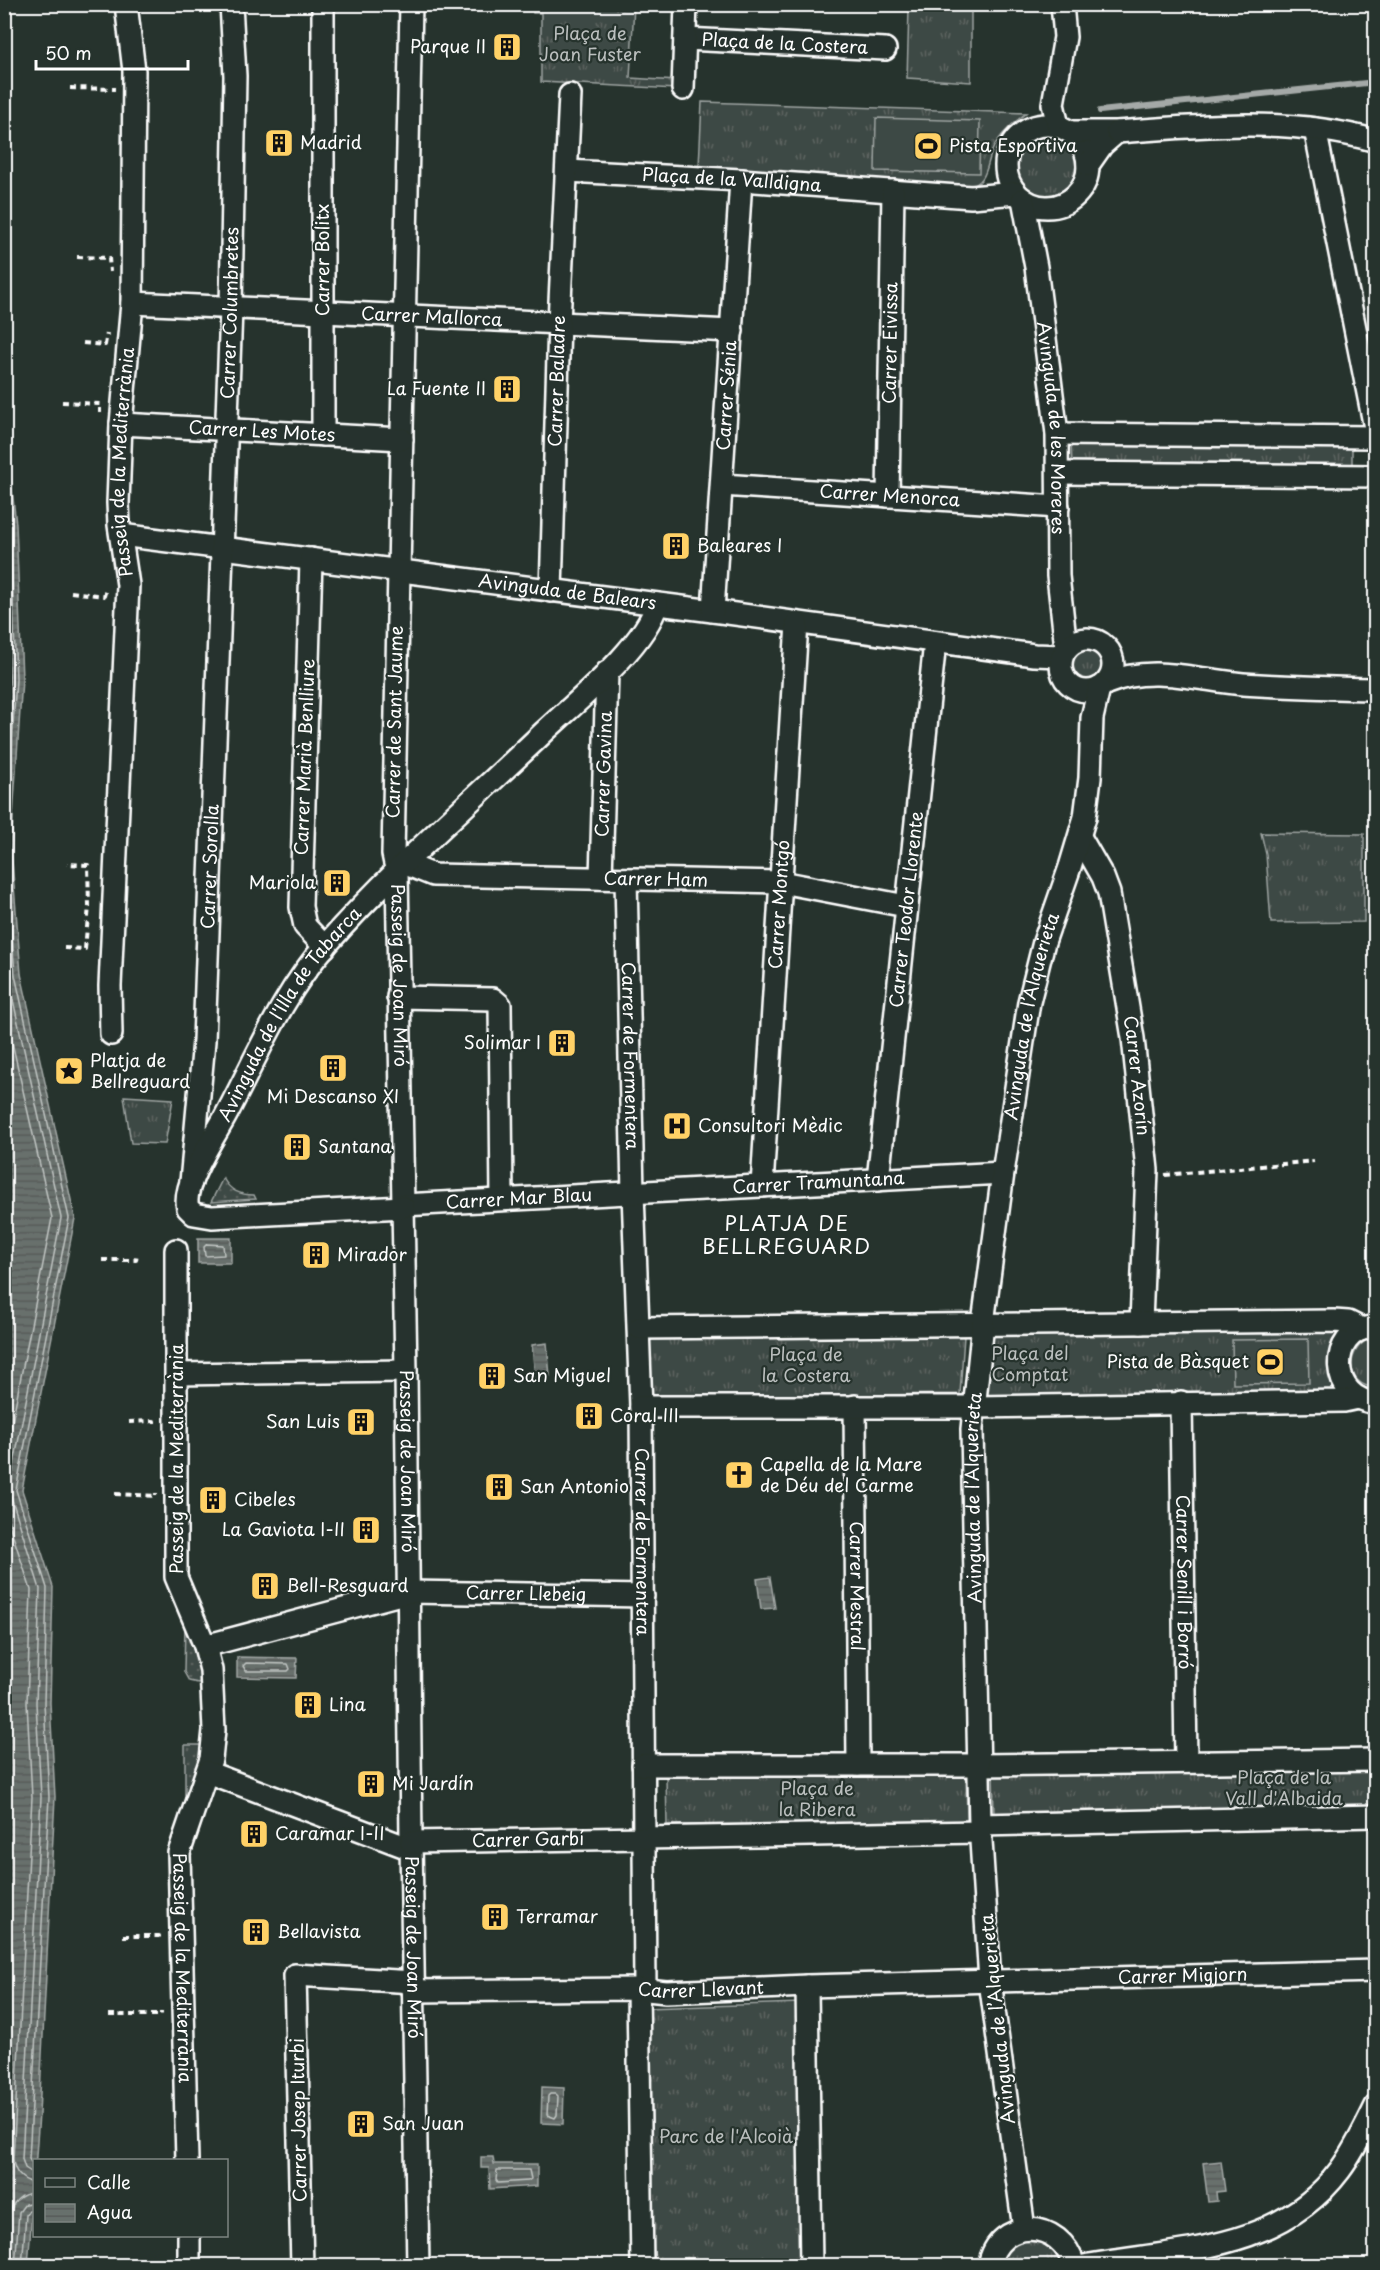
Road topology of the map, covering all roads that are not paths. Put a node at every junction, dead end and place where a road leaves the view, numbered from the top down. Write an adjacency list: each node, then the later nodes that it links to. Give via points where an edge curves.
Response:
1 (126, 4): 26 (street, Passeig de la Mediterrània, via 134,80)
2 (231, 4): 27 (street, Carrer Columbretes, via 235,76)
3 (323, 4): 28 (street, Carrer Bolitx)
4 (411, 4): 29 (street, Carrer de Sant Jaume)
5 (686, 4): 7 (street)
6 (1062, 4): 10 (street, via 1064,46)
7 (685, 39): 8 (street, Plaça de la Costera); 9 (street)
8 (885, 49)
9 (683, 89)
10 (1054, 91): 12 (street); 13 (street, via 1053,104)
11 (570, 95): 19 (street)
12 (1030, 129): 13 (street, via 1043,125); 18 (street, via 1010,148)
13 (1064, 129): 15 (street); 17 (street, via 1080,141)
14 (1315, 129): 15 (street, via 1212,125); 16 (street); 36 (street)
15 (1117, 132): 17 (street)
16 (1376, 141)
17 (1088, 165): 24 (street, via 1084,184 1072,199)
18 (1007, 168): 22 (street, via 988,188); 23 (street, via 1007,176)
19 (567, 171): 20 (street, Plaça de la Valldigna); 30 (street, Carrer Baladre)
20 (741, 180): 21 (street, Plaça de la Valldigna); 31 (street, Carrer Sénia)
21 (893, 192): 22 (street, Plaça de la Valldigna); 41 (street, Carrer Eivissa)
22 (971, 196): 23 (street, Plaça de la Valldigna)
23 (1019, 196): 24 (street); 25 (street, Avinguda de les Moreres)
24 (1047, 207): 25 (street, Avinguda de les Moreres)
25 (1036, 267): 34 (street, Avinguda de les Moreres)
26 (132, 303): 27 (street, Carrer Mallorca); 32 (street, Passeig de la Mediterrània)
27 (231, 309): 28 (street, Carrer Mallorca); 33 (street, Carrer Columbretes)
28 (324, 312): 29 (street, Carrer Mallorca); 35 (street, Carrer Bolitx)
29 (404, 315): 30 (street, Carrer Mallorca); 37 (street, Carrer de Sant Jaume)
30 (559, 322): 31 (street, Carrer Mallorca); 48 (street, Carrer Baladre)
31 (732, 331): 40 (street, Carrer Sénia)
32 (121, 423): 33 (street, Carrer Les Motes); 43 (street, Passeig de la Mediterrània)
33 (226, 430): 35 (street, Carrer Les Motes); 44 (street, Carrer Columbretes)
34 (1057, 434): 36 (street); 38 (street, Avinguda de les Moreres)
35 (323, 435): 37 (street, Carrer Les Motes)
36 (1376, 435)
37 (402, 440): 46 (street, Carrer de Sant Jaume)
38 (1059, 473): 39 (street); 42 (street, Avinguda de les Moreres)
39 (1376, 476)
40 (722, 485): 41 (street, Carrer Menorca); 50 (street, Carrer Sénia)
41 (888, 496): 42 (street, Carrer Menorca)
42 (1058, 507): 47 (street, Avinguda de les Moreres)
43 (121, 535): 44 (street, Avinguda de Balears); 69 (street, Passeig de la Mediterrània, via 128,581)
44 (222, 549): 45 (street, Avinguda de Balears); 72 (street, Carrer Sorolla, via 204,1041)
45 (311, 560): 46 (street, Avinguda de Balears); 67 (street, Carrer Marià Benlliure, via 301,907 305,926)
46 (398, 571): 48 (street, Avinguda de Balears); 62 (street, Carrer de Sant Jaume, via 393,854)
47 (1060, 590): 52 (street); 55 (street, Avinguda de les Moreres)
48 (551, 591): 49 (street, Avinguda de Balears)
49 (657, 604): 50 (street, Avinguda de Balears); 56 (street, Avinguda de l'Illa de Tabarca, via 643,633)
50 (713, 611): 51 (street, Avinguda de Balears)
51 (797, 623): 53 (street, Avinguda de Balears); 65 (street, Carrer Montgó)
52 (1088, 638): 54 (street, via 1104,644); 55 (street, via 1072,643)
53 (935, 642): 55 (street, Avinguda de Balears, via 1014,653); 66 (street, Carrer Teodor Llorente)
54 (1109, 651): 57 (street); 58 (street, via 1112,675)
55 (1066, 666): 58 (street, via 1082,691); 60 (street, Avinguda de les Moreres)
56 (607, 672): 62 (street, Avinguda de l'Illa de Tabarca); 63 (street, Carrer Gavina)
57 (1166, 674): 58 (street, via 1131,676); 59 (street, via 1241,684)
58 (1103, 686): 60 (street, via 1095,700)
59 (1376, 689)
60 (1090, 741): 61 (street, Avinguda de l’Alquerieta, via 1090,778)
61 (1080, 837): 70 (street, Avinguda de l’Alquerieta, via 1031,988); 80 (street, Carrer Azorín, via 1109,894 1132,1038 1147,1177)
62 (402, 868): 63 (street, Carrer Ham, via 433,875); 67 (street, Avinguda de l'Illa de Tabarca); 68 (street, Passeig de Joan Miró)
63 (601, 878): 64 (street, Carrer Ham)
64 (626, 879): 65 (street, Carrer Ham); 74 (street, Carrer de Formentera)
65 (781, 882): 66 (street, Carrer Ham); 73 (street, Carrer Montgó)
66 (906, 906): 71 (street, Carrer Teodor Llorente)
67 (325, 947): 72 (street, Avinguda de l'Illa de Tabarca, via 299,979)
68 (398, 997): 75 (street, via 493,999 500,1005); 76 (street, Passeig de Joan Miró)
69 (111, 1034)
70 (1003, 1173): 71 (street, Carrer Tramuntana); 79 (street, Avinguda de l’Alquerieta)
71 (878, 1180): 73 (street, Carrer Tramuntana)
72 (191, 1182): 77 (street, Avinguda de l'Illa de Tabarca, via 186,1204)
73 (762, 1186): 74 (street, Carrer Tramuntana)
74 (633, 1193): 75 (street, Carrer Mar Blau); 81 (street, Carrer de Formentera)
75 (502, 1199): 76 (street, Carrer Mar Blau)
76 (403, 1206): 77 (street, Carrer Mar Blau, via 212,1217); 83 (street, Passeig de Joan Miró)
77 (194, 1214)
78 (176, 1250): 84 (street, Passeig de la Mediterrània)
79 (983, 1323): 80 (street); 81 (street); 89 (street, Avinguda de l’Alquerieta)
80 (1141, 1323): 82 (street, via 1340,1321)
81 (639, 1328): 88 (street, Carrer de Formentera)
82 (1369, 1328): 86 (street, via 1347,1339 1338,1366 1348,1389)
83 (406, 1371): 84 (street); 90 (street, Passeig de Joan Miró)
84 (177, 1374): 92 (street, Passeig de la Mediterrània, via 176,1577)
85 (1181, 1402): 86 (street); 89 (street); 94 (street, Carrer Senill i Borró)
86 (1370, 1402)
87 (855, 1406): 88 (street); 89 (street); 96 (street, Carrer Mestral)
88 (641, 1407): 91 (street, Carrer de Formentera)
89 (974, 1407): 97 (street, Avinguda de l’Alquerieta)
90 (408, 1592): 91 (street, Carrer Llebeig); 92 (street, Carrer Llebeig); 102 (street, Passeig de Joan Miró)
91 (643, 1596): 95 (street, Carrer de Formentera)
92 (205, 1646): 98 (street, Passeig de la Mediterrània, via 213,1686 214,1730)
93 (1376, 1760): 94 (street)
94 (1186, 1762): 97 (street)
95 (644, 1765): 96 (street); 101 (street, Carrer de Formentera)
96 (858, 1765): 97 (street)
97 (979, 1765): 100 (street, Avinguda de l’Alquerieta)
98 (207, 1772): 102 (street); 110 (street, Passeig de la Mediterrània, via 179,1853)
99 (1376, 1816): 100 (street)
100 (981, 1828): 101 (street); 105 (street, Avinguda de l’Alquerieta)
101 (644, 1839): 102 (street, Carrer Garbí); 108 (street, Carrer de Formentera)
102 (411, 1845): 107 (street, Passeig de Joan Miró)
103 (1376, 1971): 105 (street, Carrer Migjorn)
104 (295, 1975): 107 (street, Carrer Llevant); 114 (street, Carrer Josep Iturbi)
105 (990, 1981): 106 (street, Carrer Llevant); 111 (street, Avinguda de l’Alquerieta)
106 (807, 1986): 108 (street, Carrer Llevant); 117 (street)
107 (413, 1987): 108 (street, Carrer Llevant); 115 (street, Passeig de Joan Miró)
108 (642, 1990): 116 (street)
109 (1376, 2106): 120 (street, via 1338,2172 1312,2198 1277,2223 1217,2245)
110 (187, 2159)
111 (1024, 2229): 118 (street, via 1002,2241); 119 (street, via 1047,2232 1057,2238 1066,2245)
112 (189, 2237): 113 (street)
113 (189, 2265)
114 (302, 2265)
115 (418, 2265)
116 (642, 2265)
117 (811, 2265)
118 (989, 2265)
119 (1074, 2265)
120 (1084, 2265)

